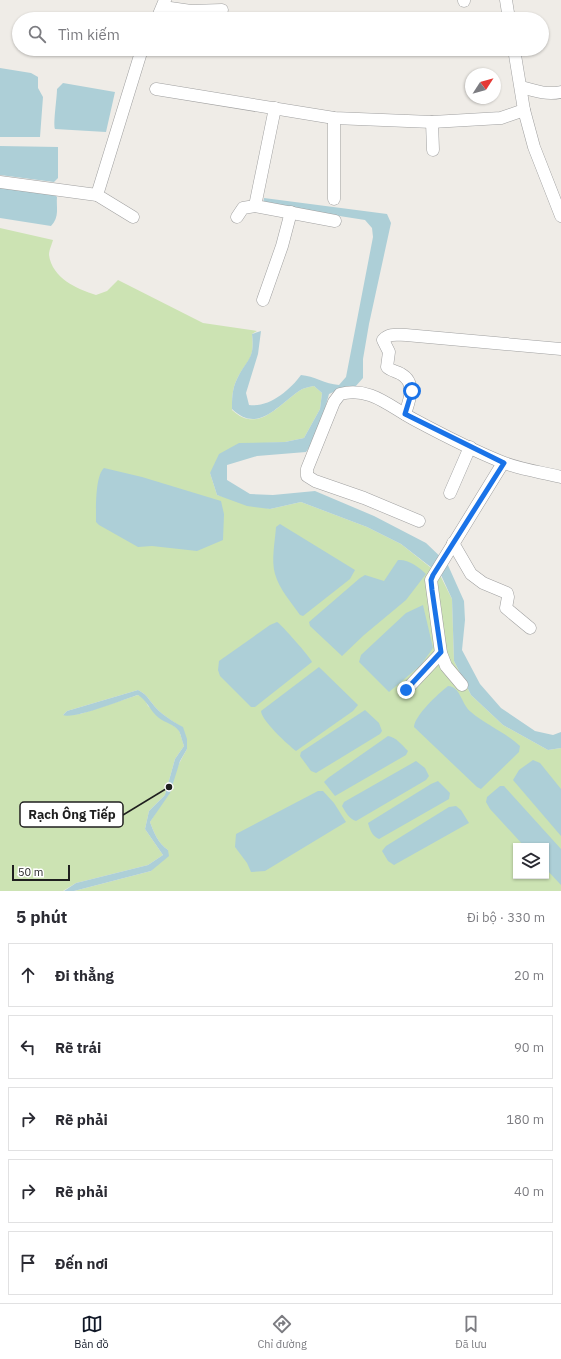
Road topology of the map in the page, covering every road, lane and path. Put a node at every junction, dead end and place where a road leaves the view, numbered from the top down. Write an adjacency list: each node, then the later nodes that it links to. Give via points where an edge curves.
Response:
1 (506, 0): 4 (street)
2 (164, 4): 3 (street, via 191,11)
3 (222, 10)
4 (508, 12)
5 (140, 56): 16 (street)
6 (515, 56): 7 (street)
7 (521, 88): 9 (street, via 552,94); 11 (street)
8 (156, 89): 10 (street)
9 (561, 92)
10 (275, 108): 12 (street); 18 (street)
11 (524, 110): 13 (street, via 501,118); 20 (street, via 534,147)
12 (334, 118): 13 (street); 17 (street)
13 (432, 122): 14 (street)
14 (433, 150)
15 (0, 182): 16 (street)
16 (97, 195): 21 (street)
17 (334, 199)
18 (255, 206): 19 (street); 22 (street, via 243,208)
19 (291, 212): 23 (street); 24 (street)
20 (561, 216)
21 (133, 217)
22 (238, 217)
23 (336, 222)
24 (263, 300)
25 (561, 349): 26 (street, via 406,335 386,337 383,340 389,352 387,367 402,374 412,391)
26 (405, 414): 27 (street); 31 (street, via 390,403 369,395 350,391 340,394 334,402 307,469 308,476 315,481)
27 (470, 447): 28 (street); 30 (street)
28 (504, 463): 29 (street); 32 (street)
29 (561, 477)
30 (450, 493)
31 (419, 521)
32 (450, 547): 33 (street, via 471,574 483,583 507,593 506,608); 34 (street, via 431,580)
33 (530, 628)
34 (441, 652): 35 (street, via 446,666); 36 (street)
35 (462, 685)
36 (406, 690)

